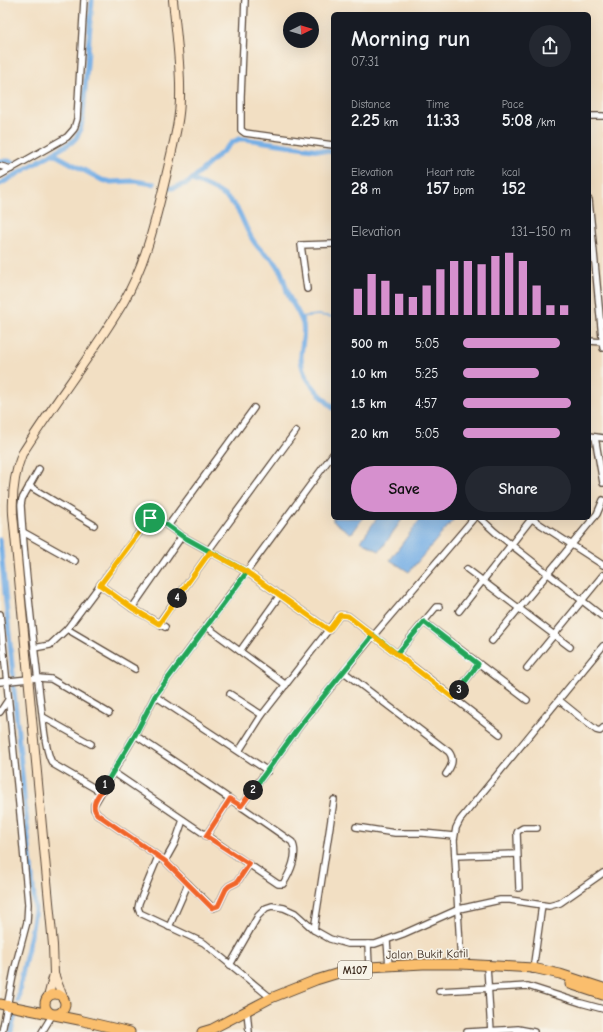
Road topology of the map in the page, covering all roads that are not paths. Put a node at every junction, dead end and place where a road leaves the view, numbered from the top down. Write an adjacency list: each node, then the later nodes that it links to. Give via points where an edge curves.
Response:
1 (84, 0): 8 (street, via 77,119 74,129 67,137)
2 (173, 0): 73 (main road, via 180,109 162,194 145,256 123,303 28,445 15,475 13,514)
3 (245, 0): 6 (street, via 240,128 242,132)
4 (591, 116): 5 (street)
5 (603, 116)
6 (331, 145)
7 (0, 166): 8 (street)
8 (10, 169): 9 (street)
9 (0, 175)
10 (591, 220): 14 (street)
11 (331, 244): 12 (street, via 301,245)
12 (307, 290)
13 (591, 341): 14 (street)
14 (603, 342): 15 (street)
15 (603, 348)
16 (254, 408): 32 (street)
17 (296, 431): 37 (street)
18 (592, 436): 19 (street); 22 (street)
19 (603, 438)
20 (331, 457): 41 (street)
21 (38, 469): 23 (street)
22 (603, 483)
23 (29, 486): 31 (street); 33 (street, via 21,502)
24 (603, 500): 29 (street, via 600,509)
25 (472, 520): 60 (street)
26 (482, 520): 36 (street)
27 (530, 520): 36 (street)
28 (535, 520): 35 (street)
29 (591, 520)
30 (591, 520): 35 (street)
31 (94, 525)
32 (168, 526): 34 (street); 45 (street, via 158,519 150,518)
33 (23, 532): 38 (street); 65 (street)
34 (182, 536): 37 (street); 49 (street)
35 (570, 544): 39 (street); 42 (street)
36 (511, 545): 42 (street); 44 (street)
37 (209, 551): 41 (street); 55 (street)
38 (75, 561)
39 (603, 565)
40 (467, 569): 44 (street)
41 (247, 572): 46 (street); 57 (street)
42 (548, 574): 47 (street); 50 (street)
43 (603, 575): 47 (street)
44 (483, 581): 50 (street); 51 (street)
45 (100, 585): 49 (street); 58 (street)
46 (280, 595): 59 (street); 66 (street)
47 (582, 601): 53 (street); 61 (street)
48 (439, 607): 54 (street, via 436,607)
49 (132, 608): 55 (street)
50 (519, 609): 61 (street); 62 (street)
51 (459, 611)
52 (0, 614): 74 (street)
53 (603, 616)
54 (424, 622): 67 (street); 68 (street)
55 (159, 624): 56 (street)
56 (165, 627)
57 (206, 627): 66 (street); 77 (street)
58 (67, 629): 65 (street, via 50,645); 70 (street)
59 (329, 630): 60 (street, via 340,615 346,615); 75 (street)
60 (373, 635): 67 (street); 71 (street)
61 (554, 635): 64 (street); 69 (street)
62 (492, 641)
63 (603, 646): 81 (street)
64 (570, 647)
65 (34, 648): 72 (street)
66 (240, 651): 75 (street)
67 (397, 654): 78 (street)
68 (478, 664): 78 (street); 80 (street)
69 (527, 668)
70 (135, 669)
71 (344, 672): 91 (street, via 302,723); 93 (street, via 452,755 452,764)
72 (38, 678): 73 (street); 83 (street, via 51,679); 85 (street)
73 (28, 679): 74 (street); 123 (main road)
74 (3, 682): 79 (street)
75 (286, 685): 84 (street)
76 (230, 694): 84 (street)
77 (155, 696): 88 (street); 90 (street)
78 (453, 698): 87 (street)
79 (8, 699): 82 (street); 131 (street, via 28,904 27,922)
80 (527, 700)
81 (559, 700): 86 (street, via 596,730 600,731); 102 (street, via 460,820)
82 (0, 712)
83 (109, 713)
84 (262, 715): 90 (street)
85 (43, 717): 89 (street); 94 (street, via 51,762)
86 (603, 728)
87 (500, 734)
88 (135, 735): 92 (street); 95 (street)
89 (91, 744)
90 (239, 751): 91 (street)
91 (268, 771): 97 (street)
92 (113, 772): 94 (street); 98 (street)
93 (446, 774)
94 (101, 792): 105 (street, via 94,807 97,814)
95 (230, 799): 97 (street); 101 (street)
96 (334, 800): 114 (street)
97 (241, 806): 107 (street, via 292,842 294,847 292,869 281,885)
98 (183, 820): 101 (street); 106 (street)
99 (356, 827): 102 (street, via 395,833)
100 (537, 828): 103 (street, via 522,828 518,831)
101 (206, 836): 107 (street)
102 (454, 836): 104 (street)
103 (517, 854): 104 (street); 110 (street)
104 (455, 856): 112 (street)
105 (158, 857): 106 (street); 113 (street, via 138,908 142,914)
106 (165, 861): 109 (street)
107 (249, 864): 109 (street, via 237,882 226,889 220,903 215,907 210,906)
108 (603, 874): 111 (street, via 560,904)
109 (188, 884): 113 (street)
110 (519, 888)
111 (542, 905): 112 (street, via 500,900); 122 (street)
112 (459, 909): 115 (street); 117 (street)
113 (169, 927): 118 (street, via 204,943)
114 (314, 930): 116 (street, via 337,942); 118 (street, via 290,910 277,906 266,908 258,916)
115 (387, 941): 116 (street); 119 (street)
116 (368, 944): 121 (street)
117 (461, 964): 119 (main road, Jalan Bukit Katil / M107); 120 (main road, Jalan Bukit Katil / M107)
118 (230, 965): 129 (street)
119 (389, 966): 121 (main road, Jalan Bukit Katil / M107)
120 (487, 966): 122 (main road, Jalan Bukit Katil / M107); 125 (street)
121 (369, 967): 129 (main road, Jalan Bukit Katil / M107, via 316,980)
122 (533, 970): 124 (main road, Jalan Bukit Katil / M107, via 560,974); 127 (main road, Jalan Bukit Katil / M107)
123 (54, 974): 128 (main road); 130 (main road)
124 (601, 987)
125 (488, 988): 126 (street); 133 (street, via 528,986); 137 (street)
126 (439, 991)
127 (603, 995)
128 (46, 998): 130 (main road, via 57,994); 132 (main road, via 33,1008); 135 (main road, via 46,1009)
129 (272, 998): 134 (main road, Jalan Bukit Katil / M107)
130 (64, 999): 135 (main road, via 64,1010 59,1014); 136 (main road)
131 (4, 1005): 132 (main road); 138 (street)
132 (27, 1009): 135 (main road)
133 (603, 1009)
134 (247, 1010): 141 (main road, Jalan Bukit Katil / M107); 142 (street)
135 (53, 1014): 136 (main road); 139 (street)
136 (79, 1020): 140 (main road)
137 (491, 1031): 143 (street); 144 (street, via 518,1029)
138 (2, 1032)
139 (42, 1032)
140 (130, 1032)
141 (202, 1032)
142 (249, 1032)
143 (467, 1032)
144 (532, 1032)

